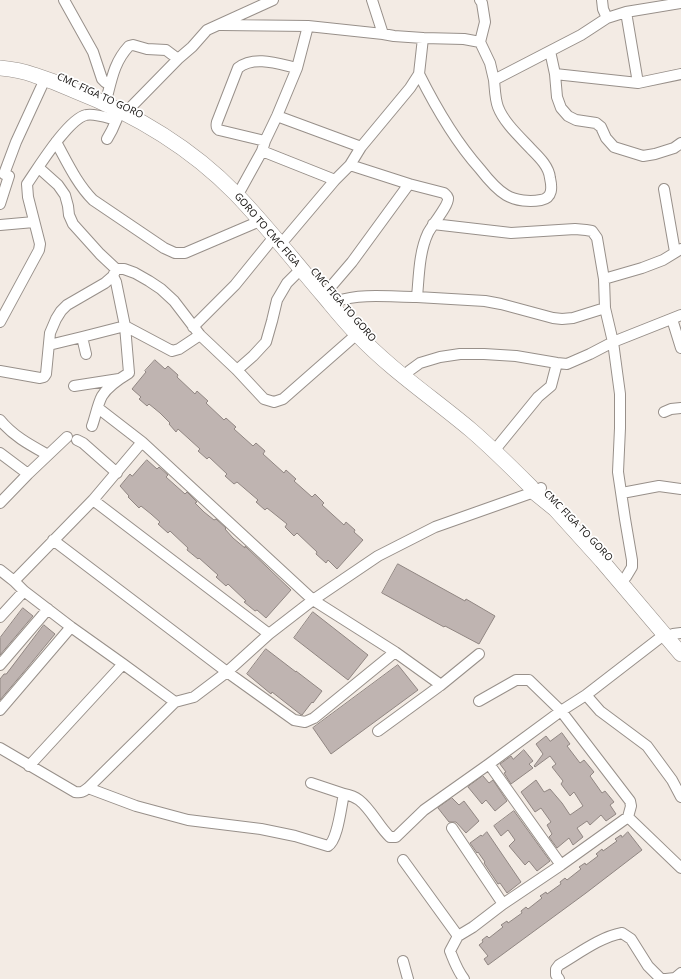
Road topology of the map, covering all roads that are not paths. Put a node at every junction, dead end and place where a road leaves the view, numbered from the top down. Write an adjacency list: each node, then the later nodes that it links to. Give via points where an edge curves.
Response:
1 (273, 0): 9 (street)
2 (372, 0): 11 (street)
3 (480, 0): 13 (street, via 485,22)
4 (602, 0): 8 (street)
5 (65, 1): 25 (street, via 93,52 105,82)
6 (675, 3): 7 (street)
7 (626, 12): 8 (street); 24 (street)
8 (607, 18): 14 (street)
9 (218, 25): 10 (street); 16 (street, via 207,30)
10 (308, 26): 11 (street); 18 (street)
11 (383, 34): 12 (street)
12 (423, 38): 13 (street); 19 (street)
13 (480, 42): 23 (street, via 490,63)
14 (550, 51): 20 (street); 23 (street)
15 (0, 59): 25 (main road, CMC FIGA TO GORO, via 34,66)
16 (178, 59): 25 (street, via 166,50 129,46 117,62); 26 (street)
17 (0, 68): 22 (main road)
18 (297, 68): 27 (street); 29 (street, via 261,61 247,63 238,68 217,122 217,129)
19 (419, 74): 23 (street, via 432,101 465,152 498,189 516,199 545,199 551,190 547,167 507,122 495,96); 32 (street)
20 (555, 74): 24 (street); 31 (street, via 557,97 561,108 576,120 596,123 614,147 643,156 674,148)
21 (681, 74): 24 (street)
22 (45, 78): 25 (main road); 36 (street, via 16,142)
23 (494, 80)
24 (638, 83)
25 (106, 94): 26 (main road, CMC FIGA TO GORO)
26 (123, 113): 28 (street); 30 (street, via 90,114 79,118); 39 (main road, CMC FIGA TO GORO, via 173,134); 42 (main road, GORO TO CMC FIGA, via 172,141 204,165 235,193)
27 (276, 116): 29 (street); 32 (street)
28 (107, 139)
29 (265, 141): 33 (street)
30 (56, 142): 35 (street); 42 (street, via 78,181 93,200 164,248 185,253)
31 (681, 143)
32 (361, 147): 34 (street)
33 (262, 151): 37 (street); 39 (street)
34 (350, 164): 37 (street); 38 (street)
35 (38, 168): 36 (street); 49 (street, via 58,184 65,195 73,224)
36 (13, 178): 41 (street); 43 (street, via 28,197)
37 (335, 180): 46 (street)
38 (409, 184): 44 (street, via 447,195 448,202); 51 (street, via 352,262)
39 (241, 189): 46 (main road, CMC FIGA TO GORO)
40 (664, 189): 47 (street)
41 (0, 204)
42 (260, 221): 46 (main road, GORO TO CMC FIGA)
43 (34, 222): 45 (street); 55 (street, via 40,244 39,250)
44 (433, 224): 50 (street, via 511,233 575,229 592,231 597,238); 52 (street, via 420,261)
45 (0, 225)
46 (280, 237): 48 (main road, GORO TO CMC FIGA); 51 (main road, CMC FIGA TO GORO); 57 (street)
47 (678, 251): 50 (street, via 663,260)
48 (301, 269): 58 (main road, GORO TO CMC FIGA); 66 (street, via 287,283 277,300 266,342)
49 (114, 273): 56 (street); 57 (street, via 124,269 149,280 174,301); 62 (street, via 105,283 60,311 50,333)
50 (604, 280): 53 (street)
51 (333, 295): 52 (street, via 349,298); 68 (main road, CMC FIGA TO GORO, via 354,322 376,344)
52 (417, 297): 53 (street, via 485,301 562,319)
53 (605, 308): 61 (street)
54 (676, 317): 61 (street); 63 (street)
55 (0, 322)
56 (125, 326): 59 (street, via 172,351); 60 (street); 69 (street, via 129,373)
57 (193, 327): 59 (street)
58 (357, 334): 66 (street, via 283,399 274,402 264,399); 83 (main road, GORO TO CMC FIGA, via 471,430 531,487)
59 (200, 335): 66 (street)
60 (82, 337): 62 (street); 64 (street)
61 (613, 342): 65 (street, via 575,361 567,364); 84 (street, via 620,394 618,472)
62 (49, 345): 67 (street, via 44,377)
63 (681, 348)
64 (86, 354)
65 (557, 363): 68 (street, via 516,356 460,354 420,363); 77 (street, via 551,386 538,397)
66 (237, 370)
67 (0, 371)
68 (409, 371): 77 (main road, CMC FIGA TO GORO)
69 (119, 379): 70 (street); 71 (street, via 102,396)
70 (74, 386)
71 (98, 408): 75 (street); 76 (street)
72 (681, 408): 73 (street)
73 (664, 412)
74 (0, 420): 79 (street, via 24,442)
75 (92, 426)
76 (142, 442): 80 (street); 92 (street)
77 (498, 446): 83 (main road, CMC FIGA TO GORO)
78 (0, 453): 81 (street)
79 (48, 456): 80 (street, via 72,438 83,444); 81 (street)
80 (117, 473): 85 (street)
81 (28, 474): 86 (street)
82 (681, 489): 84 (street, via 660,486)
83 (538, 490): 89 (main road, CMC FIGA TO GORO, via 552,498); 92 (street, via 434,527 378,556); 97 (main road)
84 (622, 493): 89 (street, via 632,560 632,567)
85 (93, 500): 87 (street); 96 (street)
86 (0, 503)
87 (53, 540): 90 (street); 102 (street)
88 (0, 570): 90 (street)
89 (626, 577): 97 (main road, CMC FIGA TO GORO)
90 (14, 581): 91 (street)
91 (24, 591): 93 (street); 94 (street)
92 (313, 600): 96 (street); 98 (street)
93 (48, 609): 95 (street); 101 (street)
94 (0, 617)
95 (71, 627): 100 (street); 107 (street)
96 (269, 634): 102 (street)
97 (675, 641): 104 (street)
98 (395, 652): 102 (street, via 314,718 305,722 294,720); 103 (street)
99 (479, 654): 103 (street)
100 (123, 664): 106 (street); 112 (street)
101 (0, 665)
102 (227, 672): 106 (street, via 194,697)
103 (441, 685): 109 (street)
104 (586, 696): 108 (street); 116 (street, via 600,711 647,746)
105 (479, 701): 108 (street, via 516,680 529,680)
106 (175, 702): 114 (street)
107 (0, 710)
108 (561, 711): 111 (street); 117 (street, via 630,802)
109 (378, 731)
110 (0, 748): 112 (street)
111 (489, 764): 115 (street, via 424,810 396,837 390,837 384,832 359,800); 120 (street)
112 (29, 766): 114 (street, via 76,792 80,793)
113 (311, 783): 115 (street)
114 (88, 788): 115 (street, via 136,806 188,820 261,829 328,846 332,844)
115 (344, 794)
116 (681, 797)
117 (628, 817): 120 (street); 121 (street)
118 (452, 828): 122 (street)
119 (403, 860): 123 (street)
120 (561, 865): 122 (street)
121 (681, 868)
122 (503, 904): 123 (street)
123 (458, 936): 127 (street, via 450,951)
124 (403, 960): 126 (street)
125 (681, 973): 129 (street, via 675,978)
126 (408, 979)
127 (464, 979)
128 (559, 979): 129 (street, via 556,969 559,965 598,942 622,933 630,939 648,966 661,979)
129 (665, 979)

